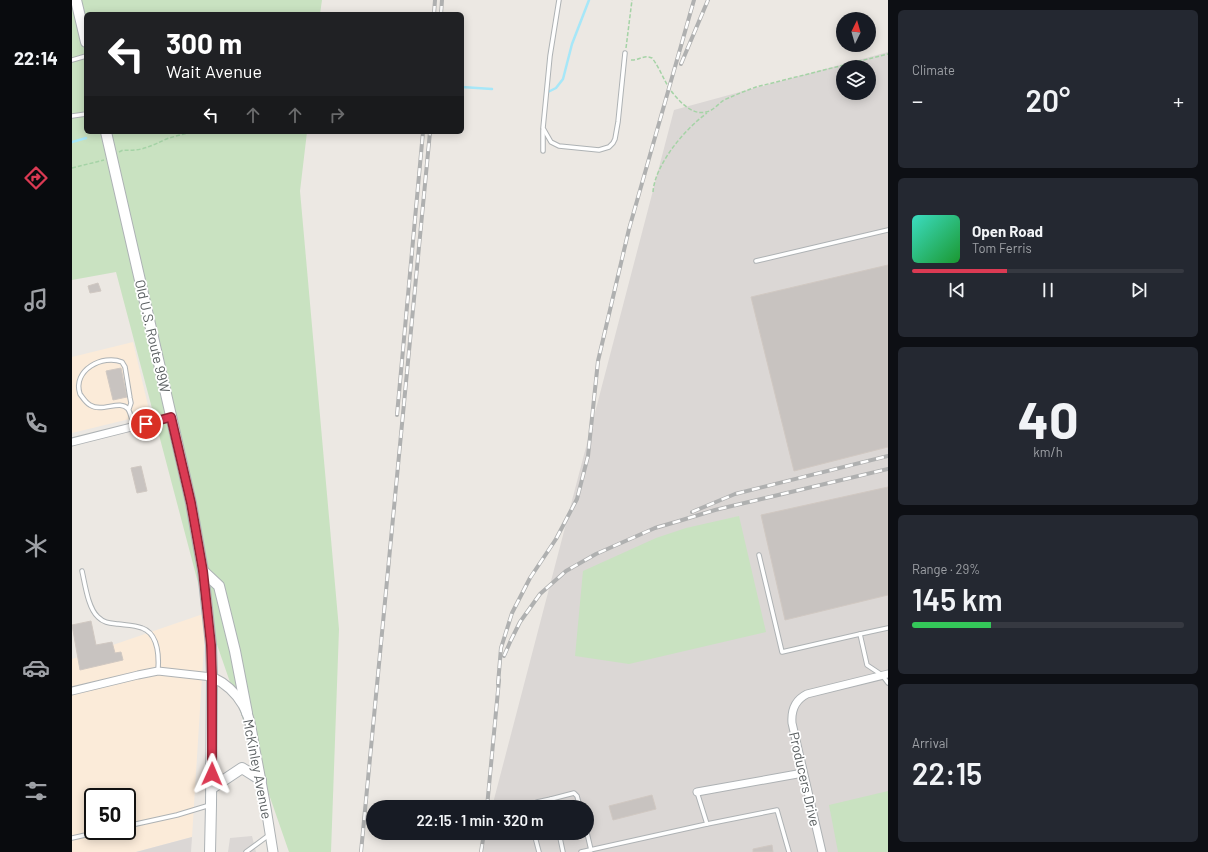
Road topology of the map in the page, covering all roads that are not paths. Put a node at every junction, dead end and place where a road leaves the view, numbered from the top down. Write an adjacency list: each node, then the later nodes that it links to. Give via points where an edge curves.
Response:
1 (76, 0): 3 (main road)
2 (559, 0): 9 (lane)
3 (84, 34)
4 (625, 53): 9 (lane, via 615,139 609,147 599,150 556,146 550,142)
5 (84, 57): 6 (lane)
6 (72, 60)
7 (84, 114): 8 (lane)
8 (72, 116)
9 (543, 128): 11 (lane)
10 (106, 134): 15 (main road, Old U.S. Route 99W)
11 (543, 151)
12 (888, 230): 13 (lane)
13 (756, 261)
14 (128, 409): 14 (lane, via 118,405 104,408 92,406 82,397 79,390 79,375 94,364 109,360 122,362 131,403); 16 (lane)
15 (171, 417): 16 (street); 20 (main road, Old U.S. Route 99W, via 191,503)
16 (134, 427): 17 (street)
17 (72, 442)
18 (759, 555): 22 (lane, via 782,652)
19 (82, 571): 23 (lane, via 91,607 99,618 105,623 142,627 153,636 158,650)
20 (203, 571): 25 (main road, Old U.S. Route 99W); 28 (main road, via 218,586 235,651)
21 (888, 628): 22 (lane)
22 (860, 634): 24 (lane, via 867,665)
23 (158, 671): 25 (street); 27 (street)
24 (885, 675): 26 (lane); 29 (street, Producers Drive, via 799,698 794,706 792,723)
25 (212, 677): 28 (street, McKinley Avenue, via 230,689); 31 (main road, Old U.S. Route 99W)
26 (888, 683)
27 (72, 691)
28 (247, 713): 30 (street, McKinley Avenue)
29 (803, 773): 32 (street); 53 (street, Producers Drive)
30 (261, 780): 31 (main road, via 242,768); 40 (street, McKinley Avenue)
31 (212, 788): 36 (main road, Old U.S. Route 99W)
32 (697, 792): 38 (lane)
33 (551, 799): 34 (lane); 35 (lane, via 574,793)
34 (546, 800)
35 (578, 800)
36 (212, 805): 37 (lane); 46 (main road, Old U.S. Route 99W)
37 (136, 824)
38 (707, 824): 45 (lane); 52 (lane, via 777,810)
39 (84, 835): 41 (lane)
40 (270, 835): 47 (lane); 48 (street, McKinley Avenue)
41 (72, 838)
42 (536, 840): 49 (lane)
43 (560, 840): 50 (lane)
44 (588, 840): 45 (lane)
45 (591, 850): 51 (lane)
46 (210, 852)
47 (246, 852)
48 (273, 852)
49 (539, 852)
50 (563, 852)
51 (581, 852)
52 (789, 852)
53 (822, 852)

